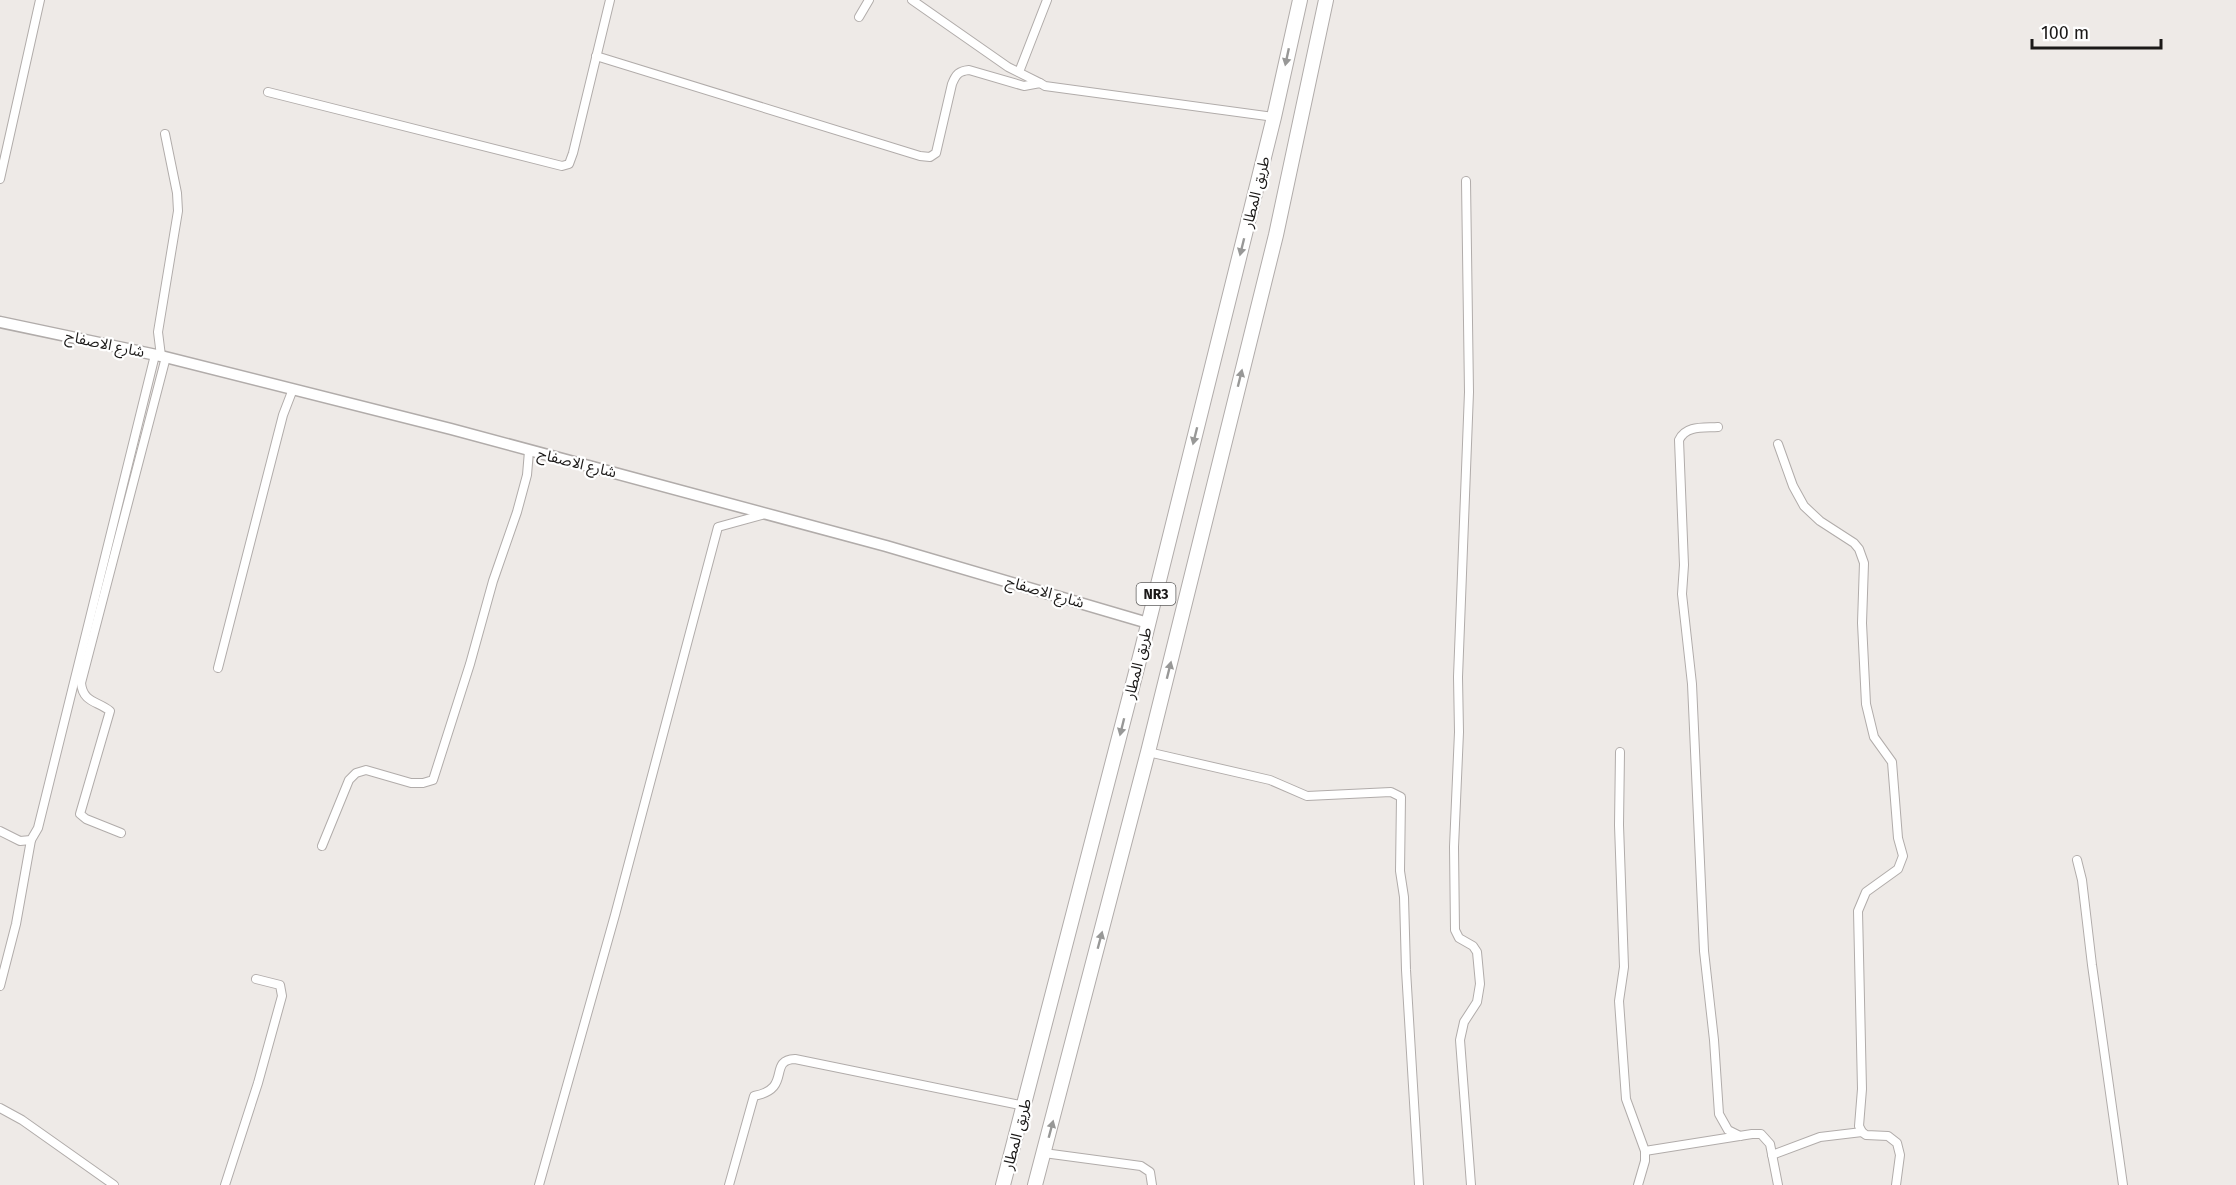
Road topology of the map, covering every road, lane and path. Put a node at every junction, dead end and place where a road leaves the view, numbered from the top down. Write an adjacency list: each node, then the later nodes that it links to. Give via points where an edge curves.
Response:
1 (40, 0): 15 (street)
2 (610, 0): 9 (street)
3 (869, 0): 8 (street)
4 (912, 0): 10 (street)
5 (1047, 0): 10 (street)
6 (1300, 0): 13 (highway, طريق المطار / NR3, one-way to 13)
7 (1326, 0): 26 (highway, طريق المطار / NR3, one-way to 7, via 1276,235)
8 (859, 17)
9 (596, 56): 11 (street, via 930,157 936,153 955,76 961,70 1024,86); 12 (street, via 570,161 562,166)
10 (1019, 72): 11 (street)
11 (1040, 83): 13 (street)
12 (268, 92)
13 (1274, 117): 24 (highway, طريق المطار / NR3, one-way to 24)
14 (165, 134): 18 (street, via 178,211 158,336)
15 (0, 179)
16 (1466, 181): 50 (street, via 1469,392 1454,847 1455,930 1459,938 1475,949 1480,984 1477,1002 1464,1022 1460,1040)
17 (0, 322): 18 (street, شارع الاصفاح)
18 (161, 356): 19 (street, شارع الاصفاح); 29 (street, via 81,683 87,698 110,711 80,813); 30 (street, via 40,819)
19 (293, 388): 22 (street, شارع الاصفاح); 25 (street)
20 (1718, 428): 38 (street, via 1689,429 1679,440 1682,594 1692,684 1702,934 1719,1114 1728,1130)
21 (1778, 444): 37 (street, via 1804,506 1820,522 1854,543 1862,556 1866,704 1874,737 1890,756 1894,768 1902,861 1894,872 1866,892 1858,911)
22 (529, 451): 23 (street, شارع الاصفاح); 31 (street, via 516,513 433,780 411,783 366,770 356,773 349,780)
23 (765, 514): 24 (street, شارع الاصفاح); 44 (street, via 718,527 615,915)
24 (1148, 622): 35 (highway, طريق المطار / NR3, one-way to 35)
25 (218, 668)
26 (1148, 752): 40 (highway, طريق المطار / NR3, one-way to 26); 49 (street, via 1270,780 1307,796 1391,792 1401,797 1400,871)
27 (1620, 753): 39 (street, via 1624,967 1619,1000 1626,1099)
28 (0, 831): 30 (street, via 20,841)
29 (121, 833)
30 (31, 840): 34 (street)
31 (322, 846)
32 (2077, 861): 54 (street)
33 (256, 979): 43 (street, via 280,985 282,996)
34 (0, 986)
35 (1025, 1106): 45 (street, via 786,1060 776,1086 766,1094 754,1096); 46 (highway, طريق المطار / NR3)
36 (0, 1108): 42 (street)
37 (1862, 1132): 41 (street, via 1820,1137); 53 (street, via 1888,1136 1897,1143 1900,1155)
38 (1740, 1136): 39 (street); 41 (street, via 1756,1133 1765,1137)
39 (1645, 1151): 51 (street)
40 (1044, 1154): 47 (highway, طريق المطار / NR3); 48 (street, via 1141,1166 1149,1173)
41 (1772, 1155): 52 (street)
42 (114, 1185)
43 (225, 1185)
44 (538, 1185)
45 (729, 1185)
46 (1003, 1185)
47 (1035, 1185)
48 (1152, 1185)
49 (1419, 1185)
50 (1471, 1185)
51 (1638, 1185)
52 (1778, 1185)
53 (1896, 1185)
54 (2123, 1185)

